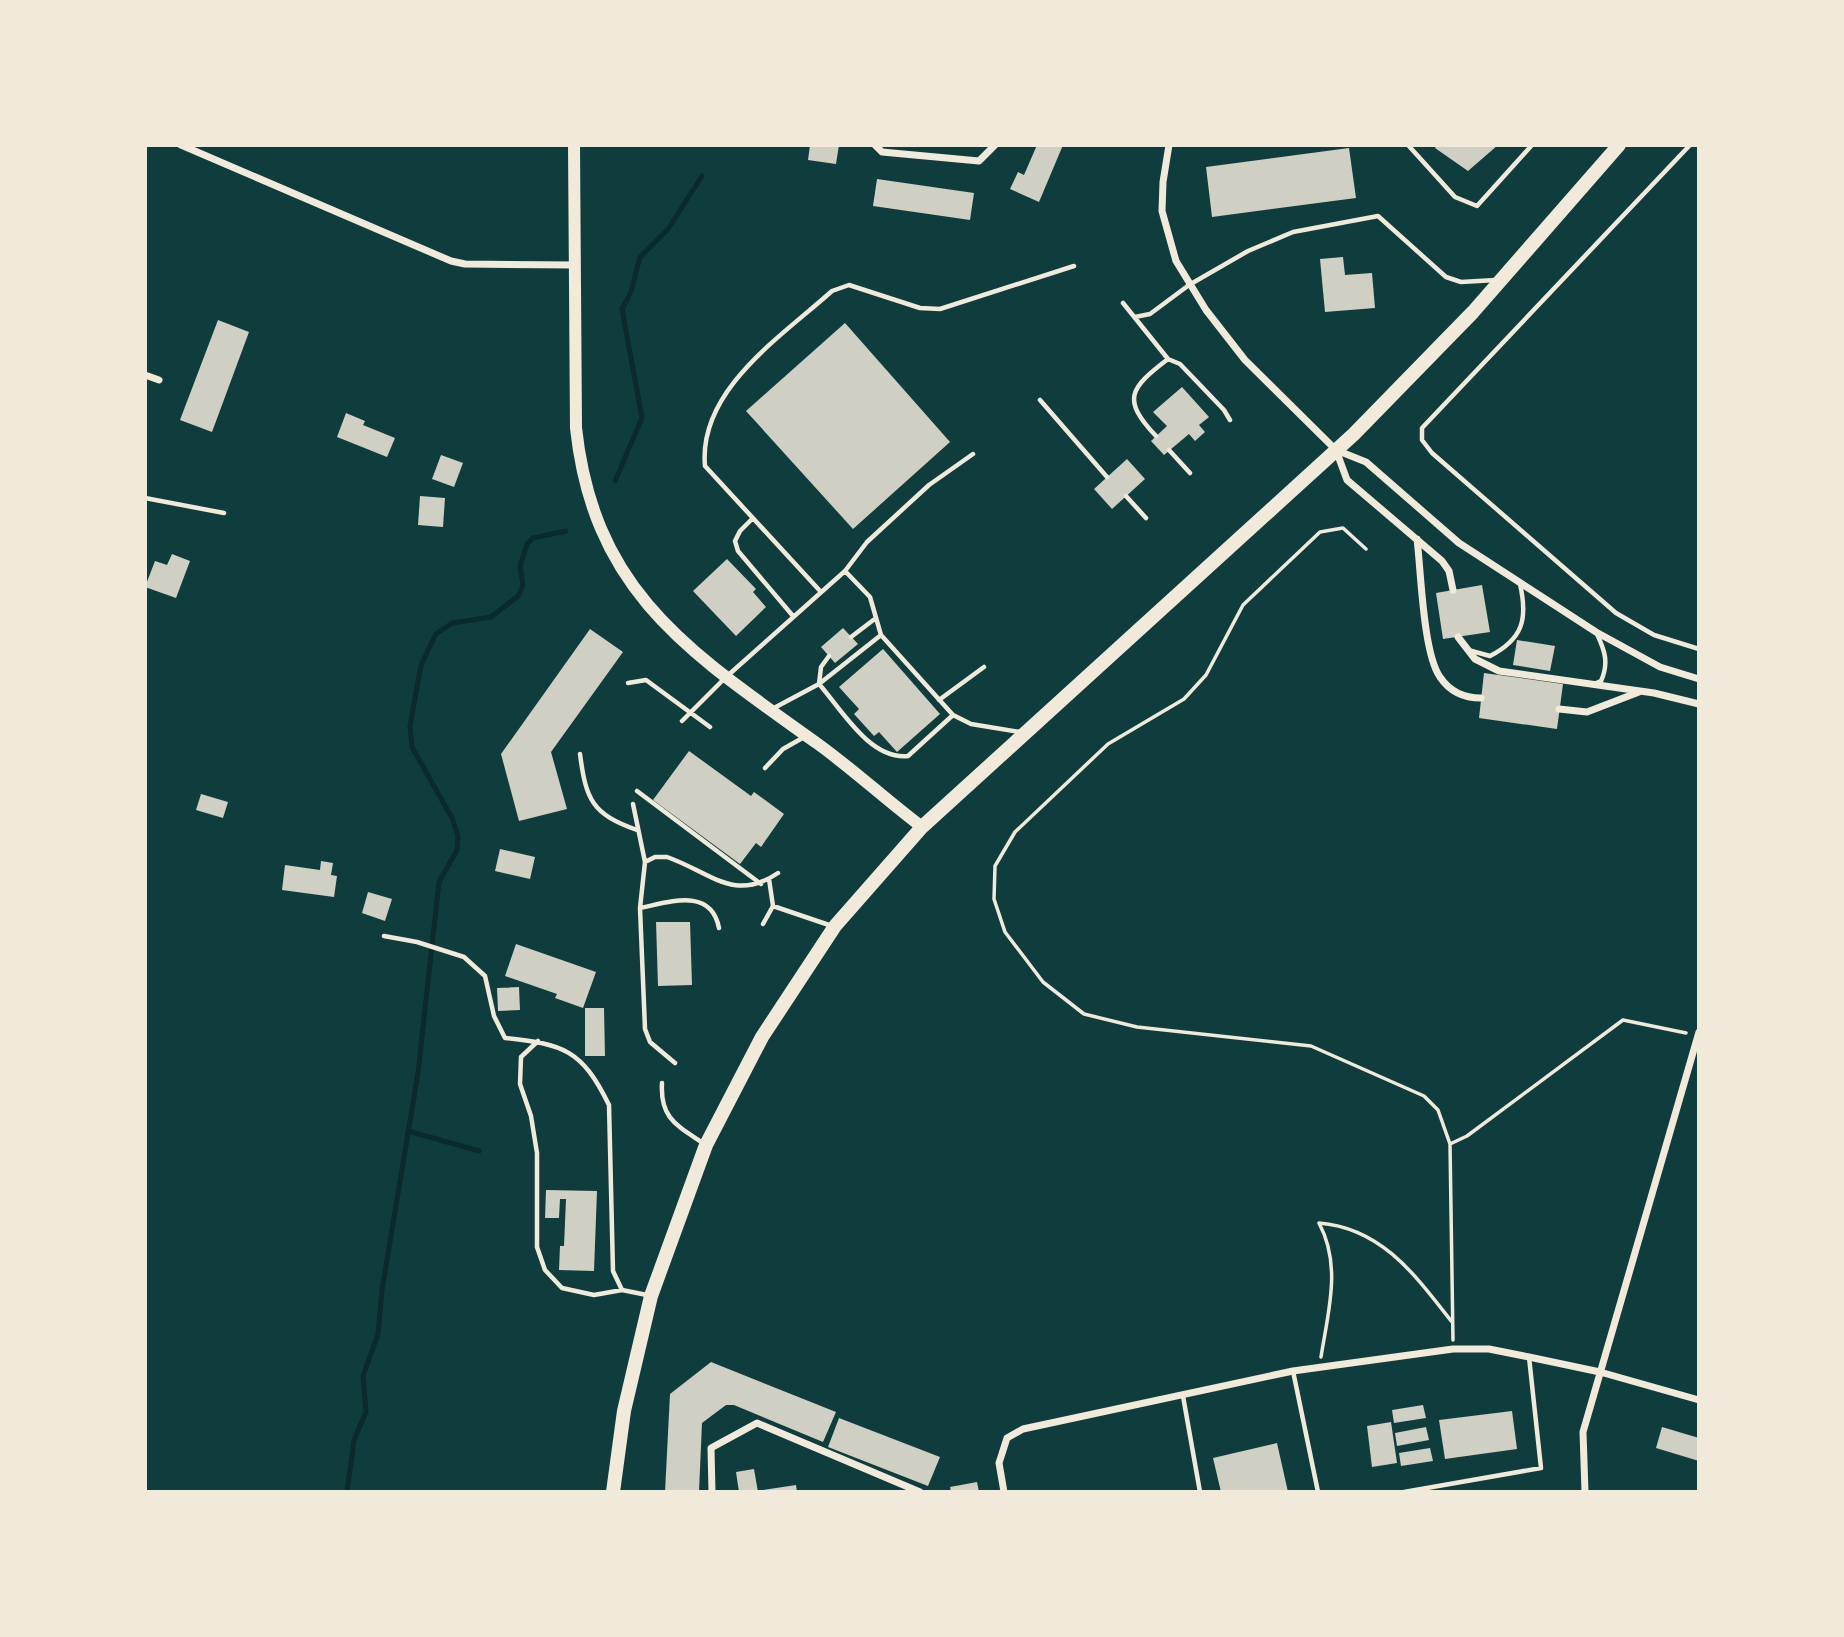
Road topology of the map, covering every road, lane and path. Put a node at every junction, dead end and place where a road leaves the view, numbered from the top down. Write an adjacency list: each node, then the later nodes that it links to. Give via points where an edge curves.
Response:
1 (181, 145): 10 (street, via 451,261)
2 (574, 145): 10 (street)
3 (875, 145): 4 (street, via 882,152 979,161)
4 (995, 145)
5 (1169, 145): 13 (street, via 1162,211 1176,261)
6 (1408, 145): 7 (lane, via 1455,197 1477,206)
7 (1532, 145)
8 (1619, 145): 12 (main road)
9 (1690, 145): 45 (lane, via 1422,428 1422,440 1616,613 1654,635)
10 (574, 265): 48 (street, via 576,428 580,467 594,514 620,569 654,615)
11 (1074, 266): 30 (lane, via 940,309 919,308 849,285 832,291 734,378 722,398 704,451 705,466)
12 (1503, 279): 13 (lane, via 1461,282 1446,277 1378,216 1293,232 1248,251); 23 (main road)
13 (1189, 285): 15 (lane, via 1150,314); 23 (street, via 1245,359)
14 (1122, 303): 15 (lane)
15 (1135, 317): 16 (lane)
16 (1168, 359): 20 (lane, via 1180,364); 21 (lane, via 1136,387 1136,415)
17 (145, 375): 18 (street)
18 (159, 380)
19 (1040, 400): 26 (lane)
20 (1230, 421)
21 (1156, 436)
22 (1169, 450): 25 (lane)
23 (1336, 450): 32 (street, via 1348,480); 35 (street, via 1366,462 1459,543); 63 (main road)
24 (973, 454): 34 (lane, via 929,485 867,542)
25 (1190, 473)
26 (1107, 477)
27 (1126, 496): 31 (lane)
28 (145, 498): 29 (lane)
29 (224, 513)
30 (753, 518): 37 (lane); 38 (lane, via 735,541 738,551)
31 (1146, 519)
32 (1417, 539): 36 (street, via 1442,561); 54 (street, via 1431,653 1439,676 1454,692)
33 (1366, 549): 85 (path, via 1343,528 1320,531 1243,605 1206,675 1184,699 1108,744 1015,832 995,866 994,900 1005,932 1043,982 1084,1014 1137,1027 1311,1046 1424,1096 1438,1110)
34 (845, 571): 37 (lane); 39 (lane, via 870,597)
35 (1520, 583): 40 (street); 44 (lane, via 1525,608 1520,630 1507,647 1490,656)
36 (1453, 590)
37 (821, 592): 38 (lane)
38 (793, 617): 48 (lane)
39 (876, 618): 41 (lane); 42 (lane)
40 (1596, 632): 49 (street, via 1660,667); 52 (lane, via 1606,668 1601,681)
41 (881, 635): 51 (lane); 55 (lane)
42 (851, 637)
43 (1458, 637): 44 (street)
44 (1467, 649): 52 (street, via 1475,659 1499,671)
45 (1699, 649)
46 (829, 656): 51 (lane, via 821,667)
47 (984, 667): 55 (lane)
48 (725, 678): 58 (street); 59 (lane)
49 (1699, 679)
50 (628, 683): 59 (lane, via 646,680)
51 (819, 684): 58 (lane); 60 (lane, via 877,750 898,757 908,756)
52 (1594, 684): 53 (street)
53 (1641, 691): 56 (street); 57 (street, via 1587,712)
54 (1481, 698)
55 (939, 700): 60 (lane)
56 (1699, 704)
57 (1559, 709)
58 (770, 710): 64 (street)
59 (693, 712): 61 (lane); 62 (lane)
60 (953, 715): 63 (lane, via 971,724)
61 (682, 721)
62 (710, 727)
63 (1028, 734): 69 (main road)
64 (807, 736): 66 (lane, via 783,749); 69 (street)
65 (580, 754): 70 (lane, via 584,787 597,811)
66 (765, 768)
67 (637, 791): 74 (lane)
68 (633, 804): 70 (lane)
69 (922, 827): 78 (main road)
70 (637, 830): 71 (lane)
71 (645, 862): 74 (lane, via 655,856 667,857 739,888); 76 (lane)
72 (778, 873): 73 (lane)
73 (769, 879): 74 (lane); 75 (lane)
74 (761, 884)
75 (773, 906): 77 (lane); 78 (lane)
76 (640, 908): 79 (lane, via 696,900 713,910); 83 (lane, via 645,1029 650,1042)
77 (763, 924)
78 (835, 926): 86 (main road, via 762,1037)
79 (719, 928)
80 (384, 936): 82 (lane, via 464,957 485,976 494,1016 505,1038)
81 (1698, 1033): 85 (path, via 1623,1020); 94 (street)
82 (538, 1041): 87 (lane, via 573,1052 597,1080 609,1105 613,1271); 87 (lane, via 521,1057 520,1084 537,1153 537,1247 545,1270 562,1288 594,1295)
83 (675, 1063)
84 (663, 1083): 86 (lane, via 661,1101 672,1122)
85 (1450, 1144): 89 (path)
86 (706, 1145): 88 (main road)
87 (622, 1290): 88 (lane)
88 (652, 1296): 97 (main road, via 624,1411)
89 (1452, 1322): 90 (path); 92 (path, via 1389,1249 1362,1233 1319,1223 1333,1272)
90 (1453, 1349): 91 (street, via 1489,1349); 92 (street)
91 (1529, 1357): 94 (street); 103 (lane, via 1541,1468)
92 (1320, 1366): 93 (street)
93 (1293, 1371): 95 (street); 102 (lane)
94 (1600, 1372): 96 (street); 104 (street, via 1583,1432)
95 (1182, 1395): 100 (street, via 1023,1429 1007,1438 999,1463); 101 (lane)
96 (1699, 1400)
97 (613, 1492)
98 (712, 1492): 99 (street, via 711,1448 757,1423)
99 (919, 1492)
100 (1004, 1492)
101 (1200, 1492)
102 (1318, 1492)
103 (1404, 1492)
104 (1585, 1492)

